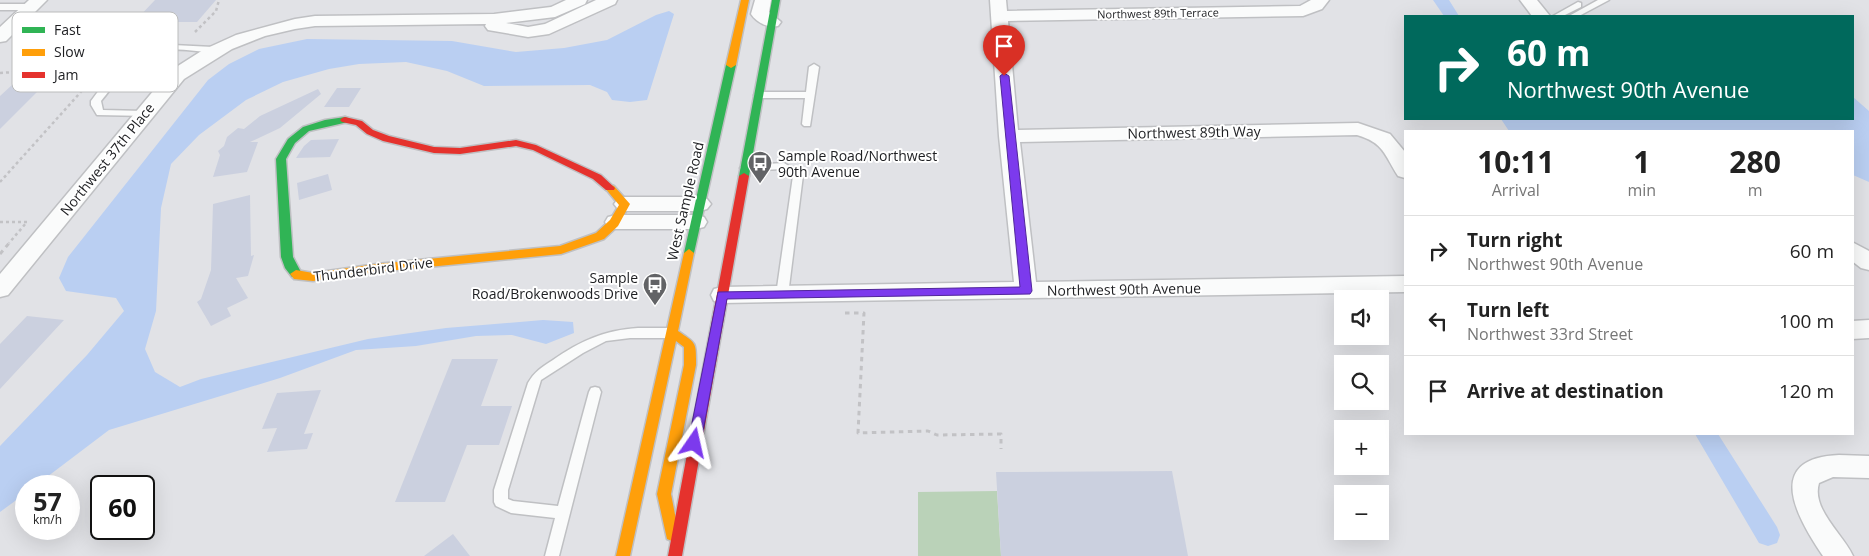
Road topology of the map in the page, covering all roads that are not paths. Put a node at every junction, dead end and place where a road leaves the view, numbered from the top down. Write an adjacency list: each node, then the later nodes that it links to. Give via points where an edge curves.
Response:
1 (609, 0): 10 (street, Northwest 37th Place)
2 (745, 0): 31 (main road, West Sample Road)
3 (763, 0): 18 (street, via 760,14)
4 (776, 0): 18 (main road)
5 (1528, 0): 14 (street)
6 (1589, 0): 15 (lane)
7 (1605, 0): 16 (lane)
8 (36, 3): 11 (lane); 13 (street)
9 (1319, 3): 12 (street, Northwest 89th Terrace, via 1303,11)
10 (577, 5): 17 (street, Northwest 37th Place, via 553,2); 17 (street, Northwest 37th Place, via 561,25 539,32 510,30)
11 (0, 7)
12 (999, 8): 32 (street)
13 (26, 12)
14 (1540, 15)
15 (1559, 15)
16 (1575, 15)
17 (464, 19): 22 (street, Northwest 37th Place, via 315,21 256,32)
18 (772, 22): 28 (main road)
19 (12, 24): 20 (street)
20 (2, 33)
21 (178, 48): 22 (lane)
22 (212, 50): 24 (street, Northwest 37th Place)
23 (814, 67): 27 (lane)
24 (178, 74)
25 (104, 92): 29 (lane, via 96,101 100,113)
26 (163, 92): 29 (street, Northwest 37th Place)
27 (810, 95): 28 (lane); 30 (lane)
28 (759, 96): 34 (main road)
29 (144, 114): 41 (street, Northwest 37th Place)
30 (807, 124)
31 (717, 128): 33 (main road); 37 (main road, West Sample Road)
32 (1010, 136): 35 (street, Northwest 89th Way, via 1358,129 1378,134 1392,144); 43 (street)
33 (724, 152)
34 (745, 168): 42 (main road); 44 (lane, via 784,166 798,175)
35 (1404, 169)
36 (621, 213): 36 (main road, Thunderbird Drive, via 614,191 597,177 536,148 516,143 434,150 386,139 359,123 345,120 306,128 284,150 281,159 287,257 298,276 561,250 587,243 604,234); 37 (street)
37 (698, 213): 47 (main road, West Sample Road)
38 (1854, 251): 39 (street)
39 (1869, 262)
40 (1404, 284): 43 (street, Northwest 90th Avenue)
41 (0, 289)
42 (715, 291): 44 (street, Northwest 90th Avenue); 51 (main road)
43 (1026, 291): 44 (street, Northwest 90th Avenue)
44 (782, 294)
45 (1869, 329): 46 (street)
46 (1854, 330)
47 (672, 332): 50 (lane, via 605,337 590,343 538,377 534,383 501,490 501,502 511,507); 51 (main road, via 690,345 690,365 664,494); 53 (main road, West Sample Road)
48 (595, 392): 50 (lane)
49 (1869, 467): 54 (street, via 1823,468 1812,473 1806,481 1803,494 1809,511)
50 (563, 513): 52 (lane)
51 (675, 555)
52 (552, 556)
53 (623, 556)
54 (1839, 556)

